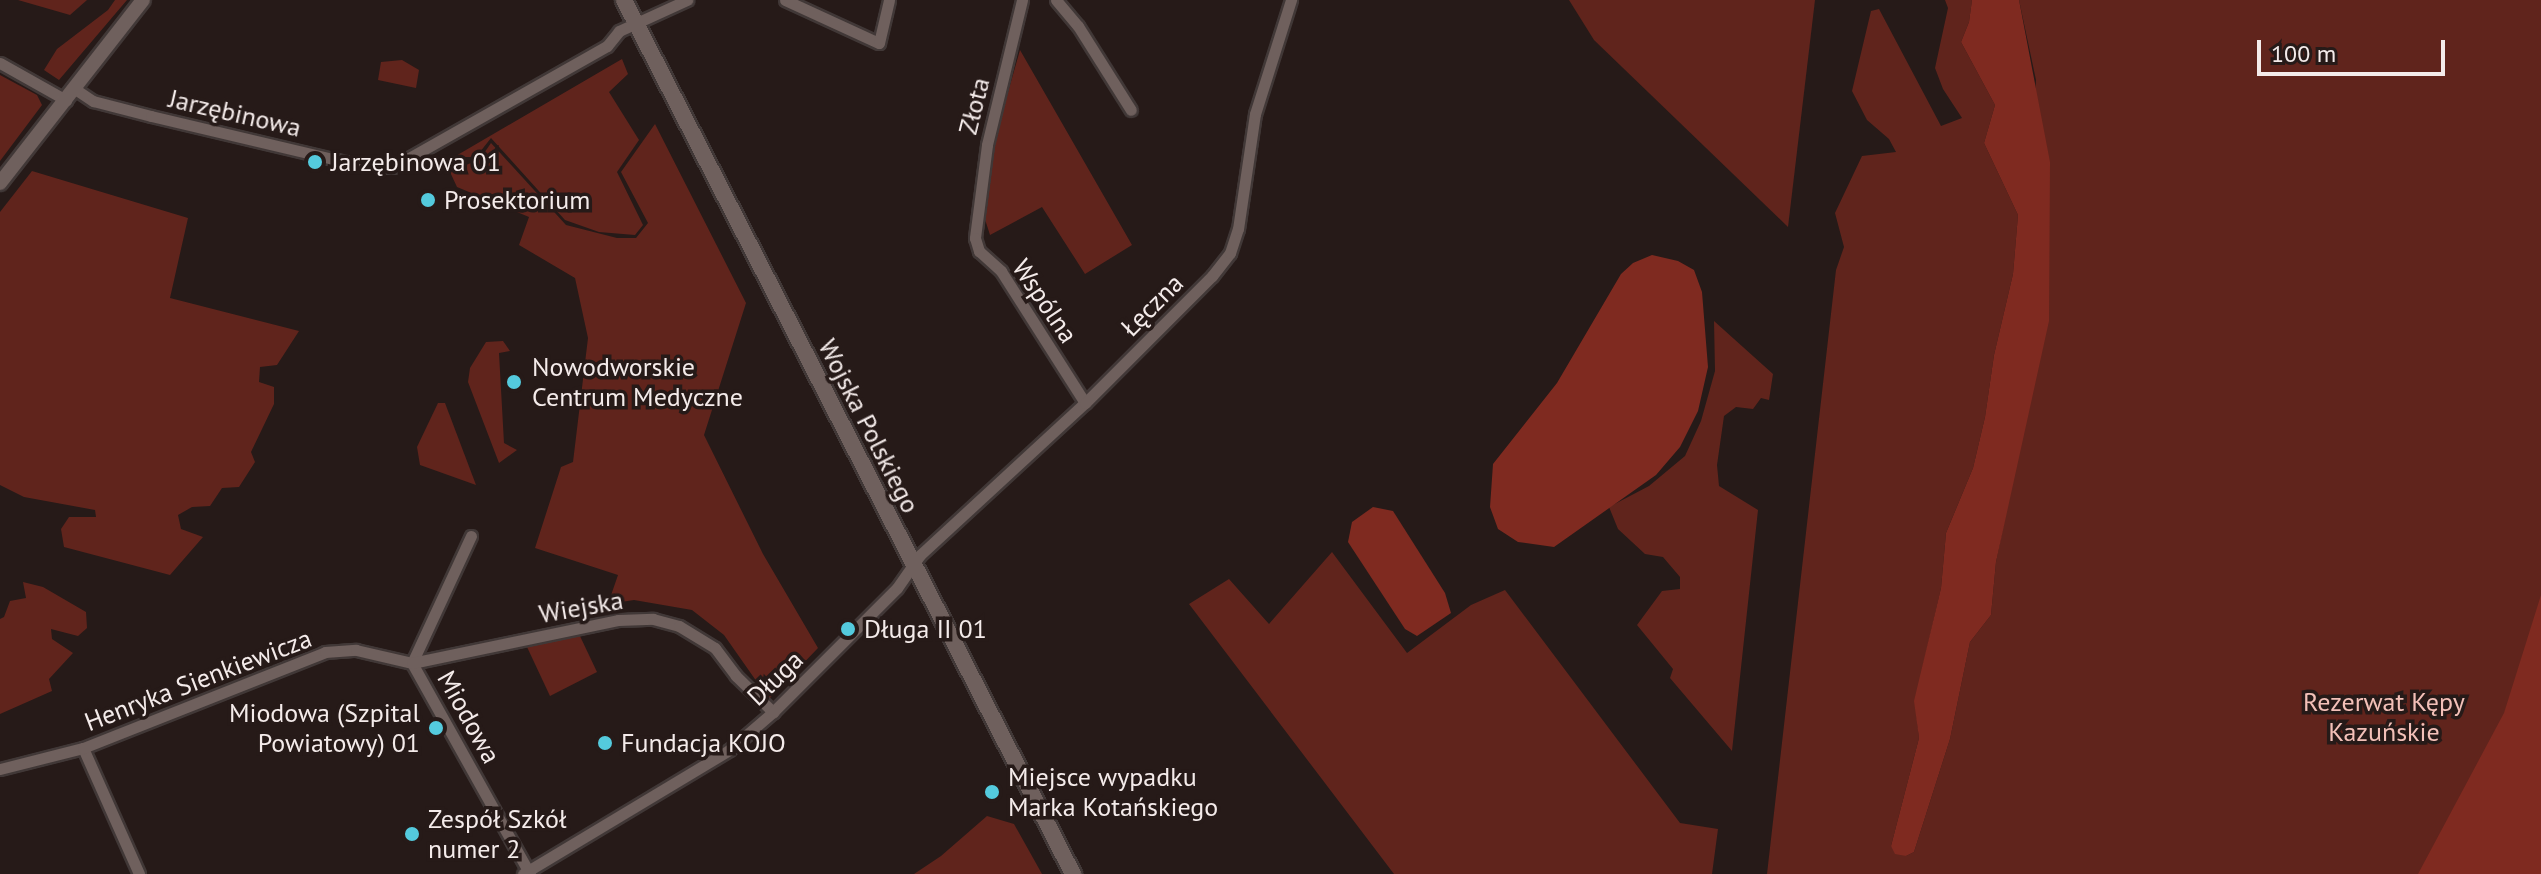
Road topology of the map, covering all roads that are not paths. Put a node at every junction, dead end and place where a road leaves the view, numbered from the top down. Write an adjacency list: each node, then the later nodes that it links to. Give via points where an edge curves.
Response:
1 (143, 0): 11 (street)
2 (624, 0): 9 (main road, Wojska Polskiego)
3 (687, 0): 9 (street, Jarzębinowa)
4 (785, 0): 5 (street, via 879,43)
5 (889, 0)
6 (1022, 0): 14 (street, Złota, via 987,145)
7 (1056, 0): 12 (street)
8 (1291, 0): 15 (street, Łęczna, via 1255,114 1230,253)
9 (635, 22): 11 (street, Jarzębinowa, via 607,46 393,167 358,165); 17 (main road, Wojska Polskiego)
10 (0, 63): 11 (street, Jarzębinowa)
11 (71, 94): 13 (street)
12 (1131, 110)
13 (0, 183)
14 (975, 224): 15 (street, Wspólna, via 979,251 1001,271)
15 (1085, 403): 17 (street, Łęczna)
16 (471, 536): 18 (street, Miodowa)
17 (914, 566): 19 (street, Długa); 24 (main road, Wojska Polskiego)
18 (412, 663): 19 (street, Wiejska, via 618,620 653,619 679,626 715,648); 20 (street, Henryka Sienkiewicza, via 356,650 325,652); 22 (street, Miodowa)
19 (773, 712): 22 (street, Długa, via 729,750)
20 (83, 748): 21 (street, Henryka Sienkiewicza); 23 (street)
21 (0, 769)
22 (527, 873)
23 (139, 874)
24 (1073, 874)

